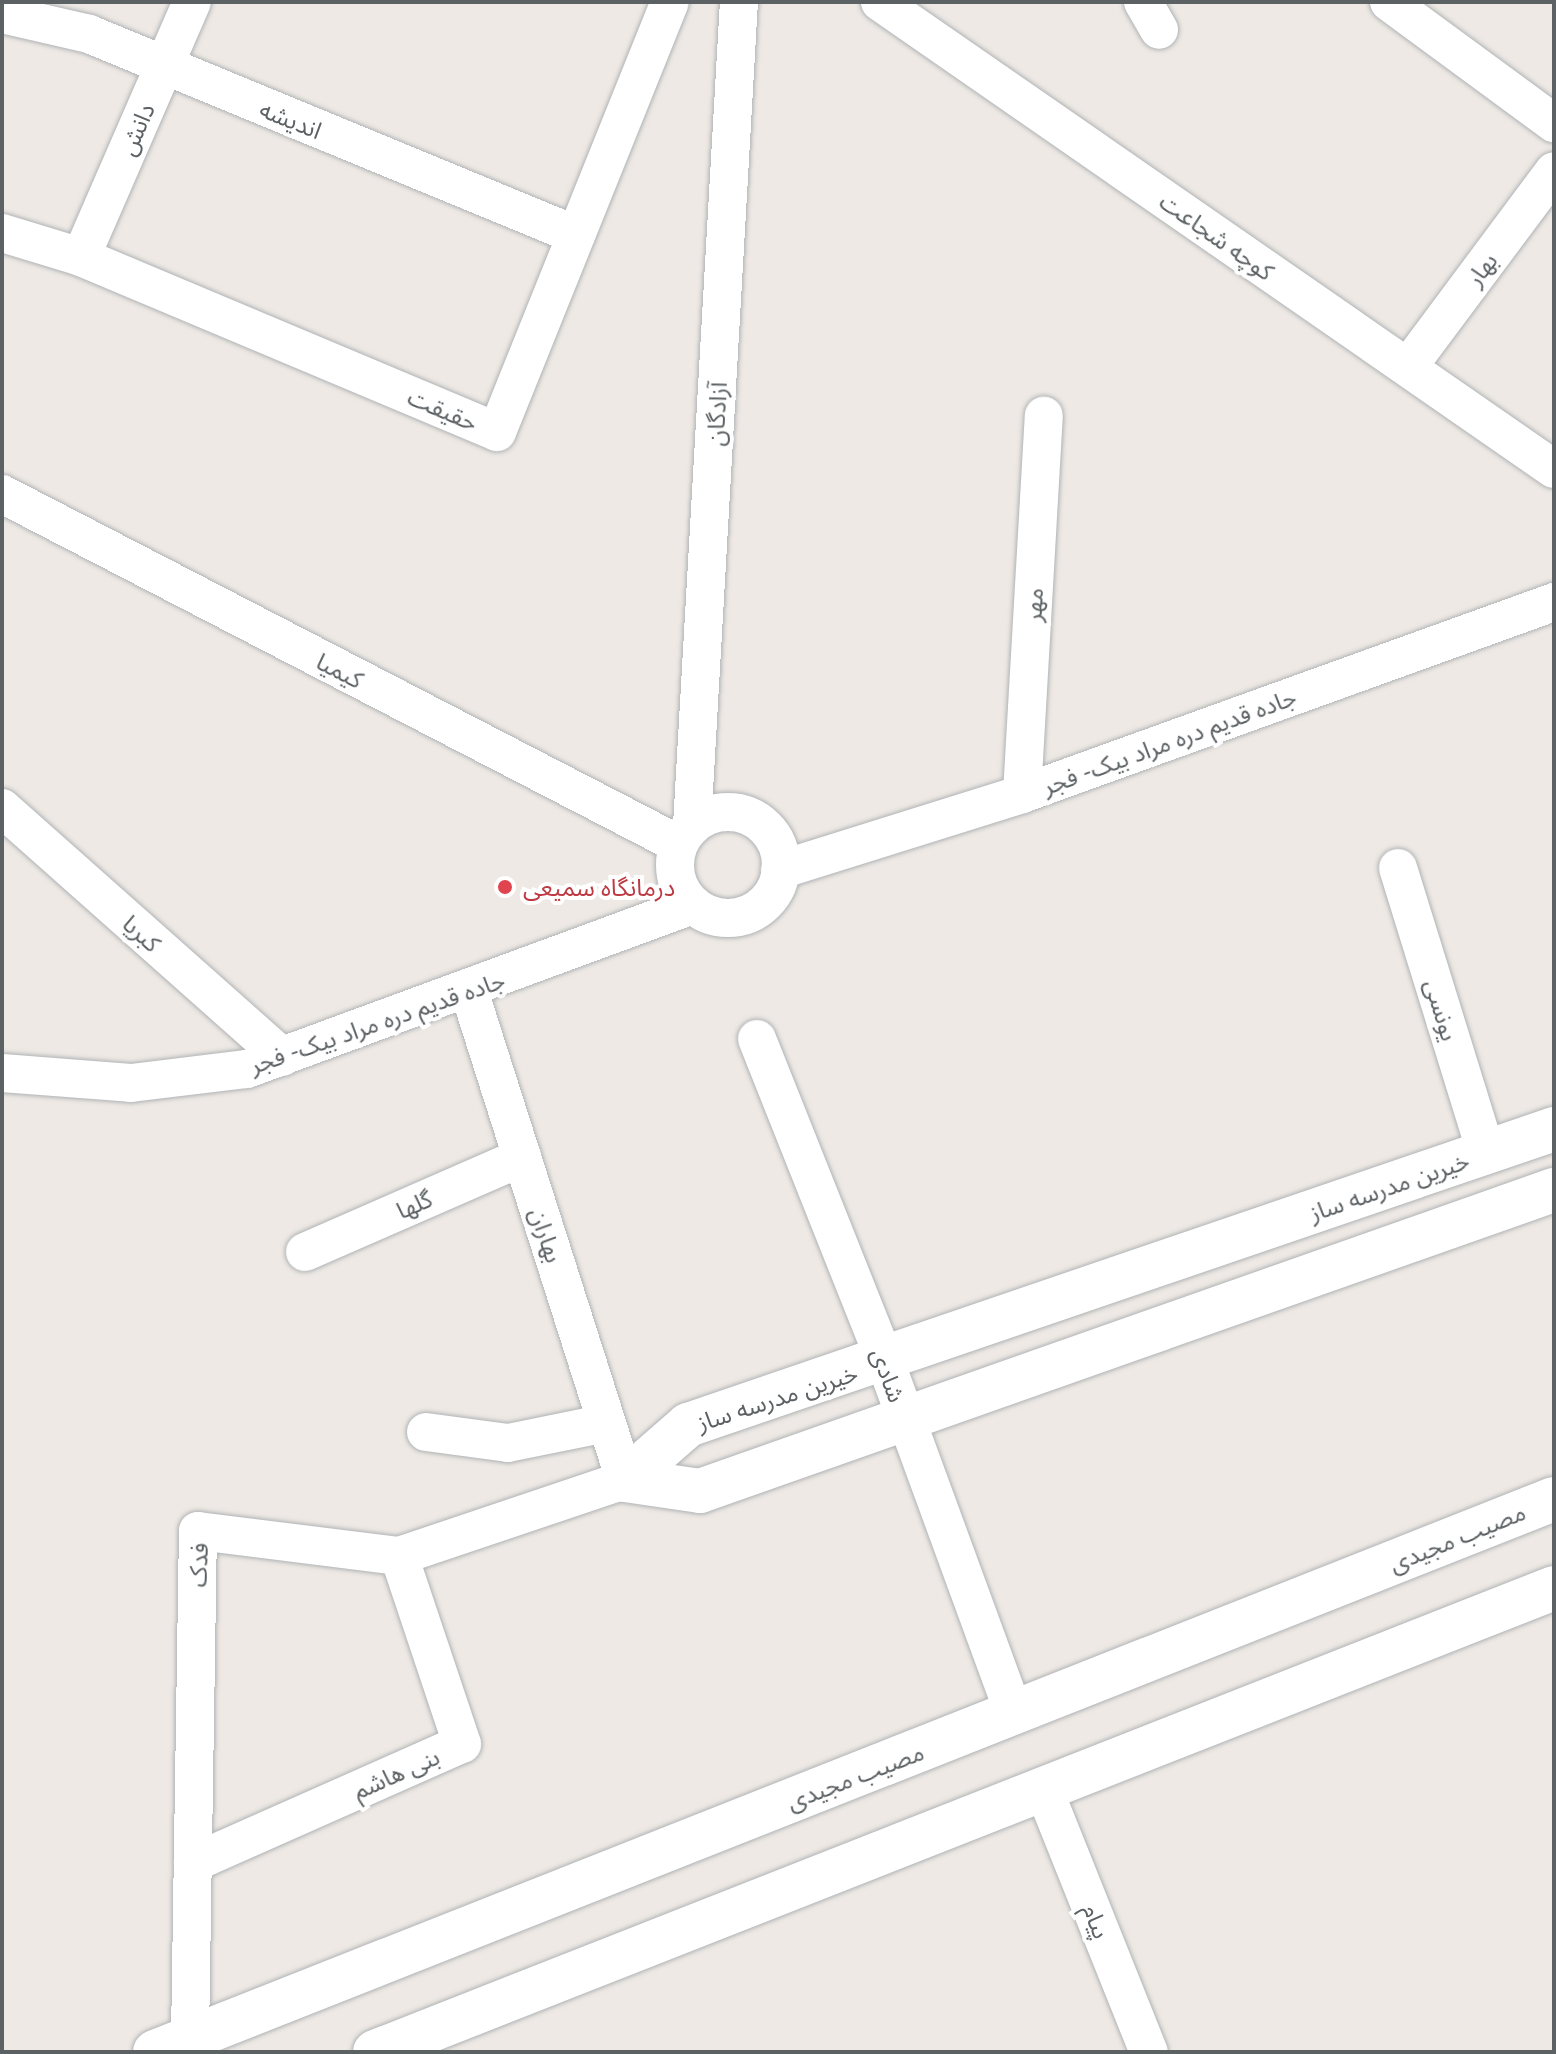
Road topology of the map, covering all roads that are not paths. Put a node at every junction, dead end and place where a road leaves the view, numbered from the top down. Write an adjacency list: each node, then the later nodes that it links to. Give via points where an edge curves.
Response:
1 (192, 2): 7 (street, دانش)
2 (670, 2): 11 (street, حقیقت)
3 (739, 2): 20 (street, آزادگان)
4 (880, 2): 13 (street, کوچه شجاعت)
5 (1389, 2): 8 (street)
6 (2, 14): 7 (street, اندیشه, via 89,34)
7 (163, 68): 11 (street, اندیشه); 12 (street, دانش)
8 (1554, 123)
9 (1554, 171): 13 (street, بهار)
10 (2, 233): 12 (street, حقیقت)
11 (576, 235): 12 (street, حقیقت, via 497,432)
12 (81, 257)
13 (1408, 367): 15 (street, کوچه شجاعت)
14 (1044, 416): 18 (street, مهر)
15 (1554, 469)
16 (2, 494): 20 (street, کیمیا)
17 (1554, 602): 18 (street, جاده قدیم دره مراد بیک- فجر)
18 (1022, 794): 22 (street, جاده قدیم دره مراد بیک- فجر)
19 (2, 808): 26 (street, کبریا)
20 (685, 835): 22 (street, via 721,812 749,816 771,833); 23 (street, via 674,872)
21 (1398, 868): 29 (street, یونسی)
22 (780, 870): 23 (street, via 777,887 760,909 734,919 706,915)
23 (693, 905): 24 (street, جاده قدیم دره مراد بیک- فجر)
24 (469, 991): 26 (street, جاده قدیم دره مراد بیک- فجر); 30 (street, بهاران)
25 (757, 1039): 33 (street, شادی)
26 (282, 1057): 27 (street, جاده قدیم دره مراد بیک- فجر, via 247,1069 131,1083)
27 (2, 1073)
28 (1554, 1129): 29 (main road, خیرین مدرسه ساز)
29 (1486, 1152): 33 (main road, خیرین مدرسه ساز)
30 (522, 1157): 32 (street, گلها); 35 (street, بهاران)
31 (1554, 1190): 34 (main road)
32 (305, 1252)
33 (885, 1361): 34 (street, شادی); 37 (main road, خیرین مدرسه ساز, via 688,1425)
34 (905, 1419): 37 (main road, via 700,1491); 41 (street, شادی)
35 (606, 1423): 36 (street, via 508,1443); 37 (street, بهاران)
36 (426, 1432)
37 (625, 1480): 39 (street, فدک)
38 (1554, 1499): 41 (main road, مصیب مجیدی)
39 (399, 1556): 43 (street, بنی هاشم, via 462,1744); 43 (street, فدک, via 198,1531)
40 (1554, 1588): 42 (main road)
41 (1014, 1714): 44 (main road, مصیب مجیدی)
42 (1044, 1790): 45 (main road); 46 (street, پیام)
43 (193, 1863): 44 (street, فدک)
44 (173, 2045)
45 (375, 2052)
46 (1149, 2052)

